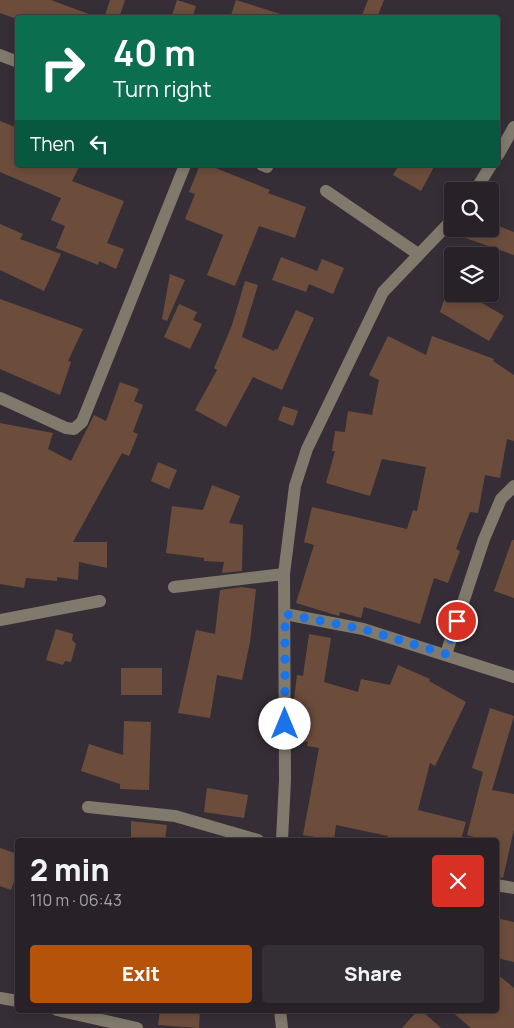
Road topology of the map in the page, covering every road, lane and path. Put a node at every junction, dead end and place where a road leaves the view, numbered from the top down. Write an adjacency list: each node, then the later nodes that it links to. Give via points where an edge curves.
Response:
1 (0, 55): 2 (street)
2 (15, 61)
3 (514, 127): 4 (street)
4 (500, 151)
5 (184, 167): 11 (street, via 82,422 74,429 66,428)
6 (490, 167): 7 (street)
7 (481, 182)
8 (326, 191): 10 (street)
9 (444, 228): 10 (street)
10 (418, 254): 13 (street, via 383,292 307,449 295,486)
11 (0, 398)
12 (514, 486): 18 (street, via 501,499 484,539)
13 (284, 574): 14 (street); 16 (street)
14 (174, 587)
15 (100, 601): 17 (street)
16 (285, 614): 18 (street, via 363,629); 22 (street)
17 (0, 620)
18 (446, 654): 19 (street)
19 (514, 677)
20 (88, 807): 21 (street, via 175,816)
21 (251, 838)
22 (282, 838)
23 (499, 886): 24 (street)
24 (514, 888)
25 (0, 998): 26 (street)
26 (15, 1000)
27 (70, 1013): 29 (street)
28 (280, 1013): 30 (street)
29 (137, 1028)
30 (282, 1028)

